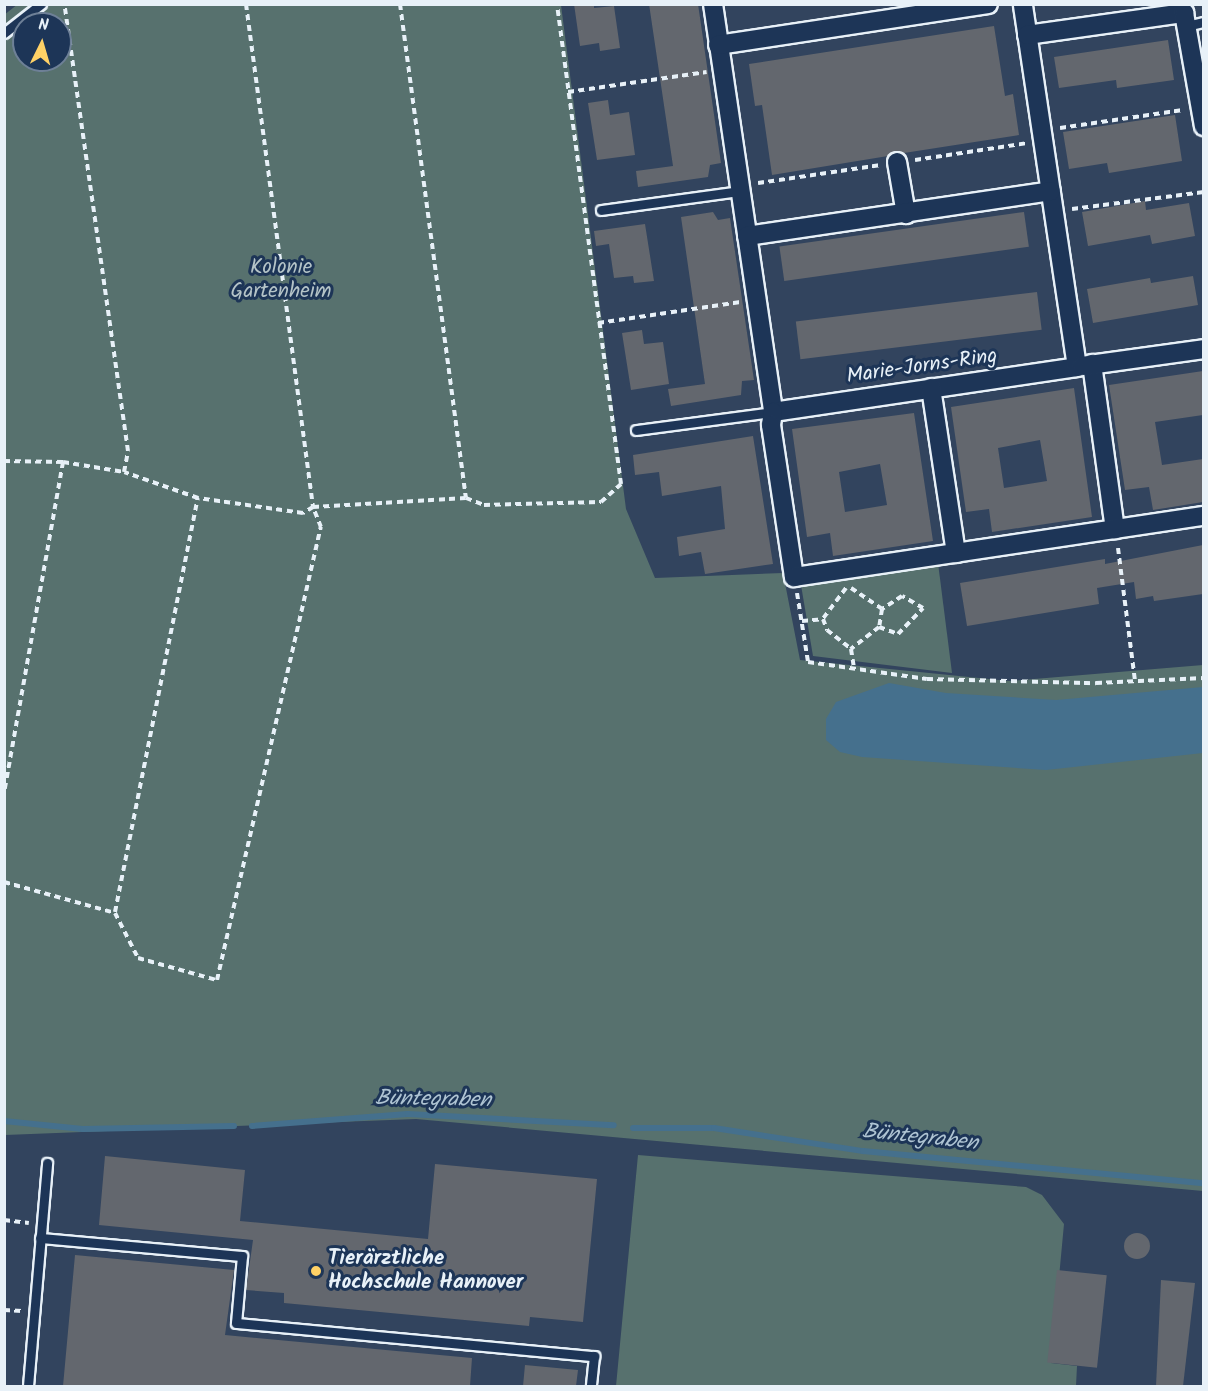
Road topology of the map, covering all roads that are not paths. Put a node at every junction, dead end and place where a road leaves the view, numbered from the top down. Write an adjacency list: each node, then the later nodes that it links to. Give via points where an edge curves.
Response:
1 (41, 4): 6 (lane)
2 (713, 4): 8 (street)
3 (988, 4): 8 (street)
4 (1023, 4): 7 (street)
5 (1195, 24): 7 (street, via 1184,13); 9 (street)
6 (4, 33)
7 (1027, 35): 12 (street)
8 (718, 45): 11 (street)
9 (1203, 126)
10 (897, 162): 14 (street)
11 (740, 191): 13 (lane); 15 (street)
12 (1050, 191): 14 (street); 17 (street)
13 (601, 210)
14 (906, 214): 15 (street)
15 (747, 236): 19 (street)
16 (1203, 349): 17 (street, Marie-Jorns-Ring)
17 (1084, 366): 18 (street, Marie-Jorns-Ring); 22 (street)
18 (931, 388): 19 (street, Marie-Jorns-Ring); 23 (street)
19 (773, 412): 20 (lane); 23 (street, via 771,425 794,577 847,578)
20 (636, 430)
21 (1203, 516): 22 (street)
22 (1115, 529): 23 (street)
23 (956, 553)
24 (47, 1162): 25 (lane)
25 (40, 1238): 26 (lane); 27 (lane, via 243,1256 236,1323 594,1356)
26 (28, 1386)
27 (591, 1386)

